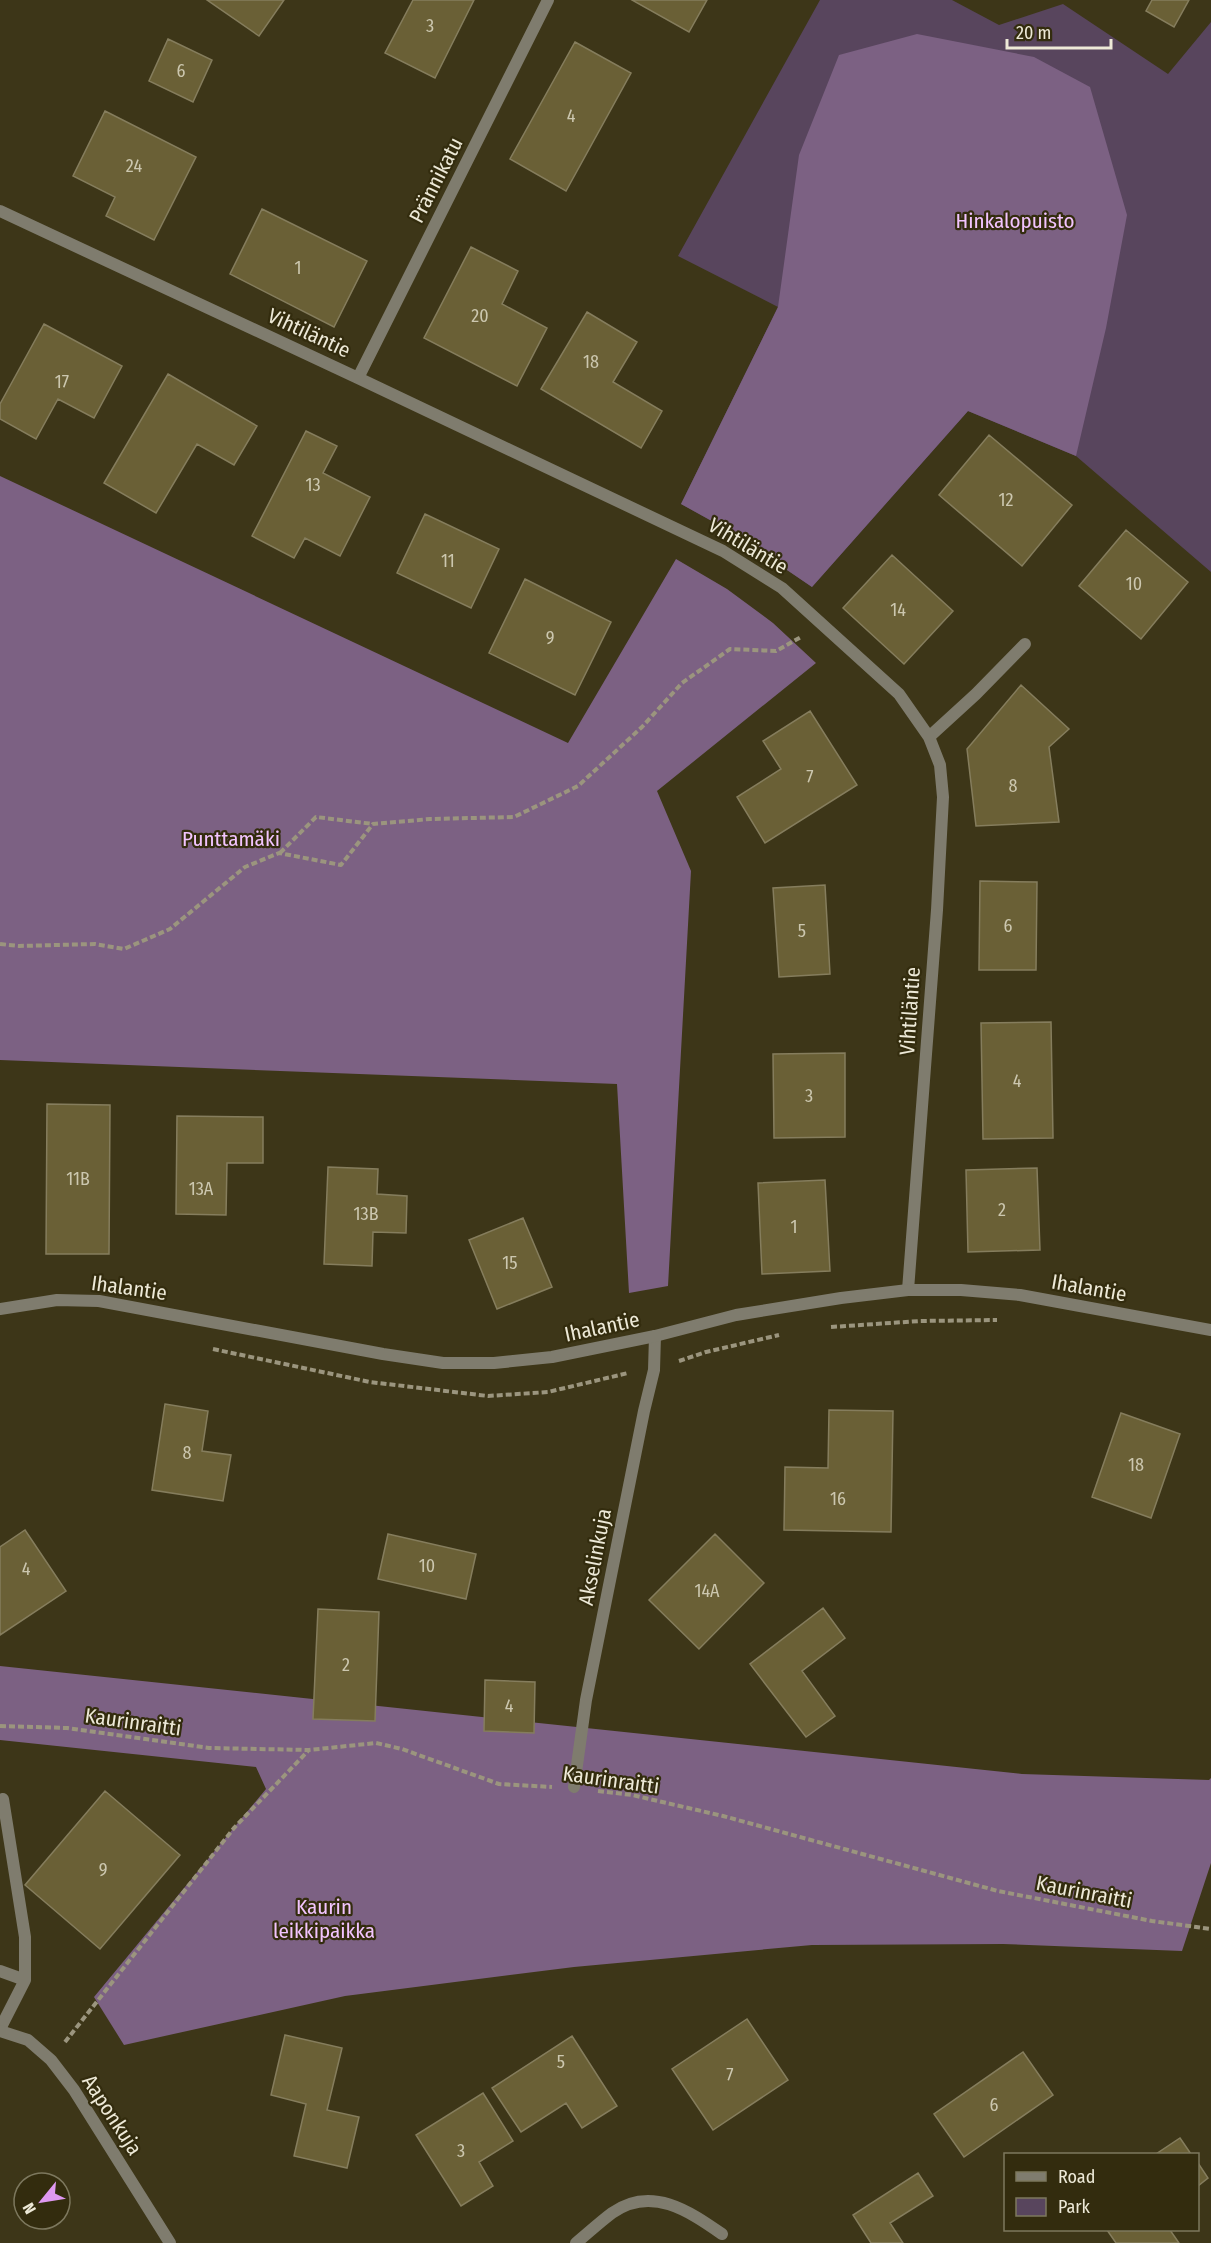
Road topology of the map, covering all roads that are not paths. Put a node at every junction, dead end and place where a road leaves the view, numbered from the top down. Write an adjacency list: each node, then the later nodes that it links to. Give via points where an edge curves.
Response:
1 (548, 0): 3 (street, Prännikatu)
2 (0, 211): 3 (street, Vihtiläntie)
3 (358, 378): 5 (street, Vihtiläntie, via 723,551 782,588 899,694)
4 (1025, 644): 5 (street)
5 (930, 737): 6 (street, Vihtiläntie, via 940,765 943,797)
6 (908, 1290): 8 (street, Ihalantie, via 1020,1295); 9 (street, Ihalantie, via 736,1315)
7 (0, 1309): 9 (street, Ihalantie, via 57,1300 99,1301 443,1363 494,1364 552,1357)
8 (1211, 1330)
9 (655, 1336): 10 (street, Akselinkuja, via 654,1370 586,1700)
10 (574, 1787)
11 (3, 1799): 13 (street, via 25,1937)
12 (0, 1971): 13 (street)
13 (25, 1980): 14 (street)
14 (0, 2030): 16 (street, Aaponkuja, via 28,2040 51,2060)
15 (724, 2238): 17 (street, via 694,2214 666,2202 640,2202 614,2212)
16 (170, 2243)
17 (576, 2243)

